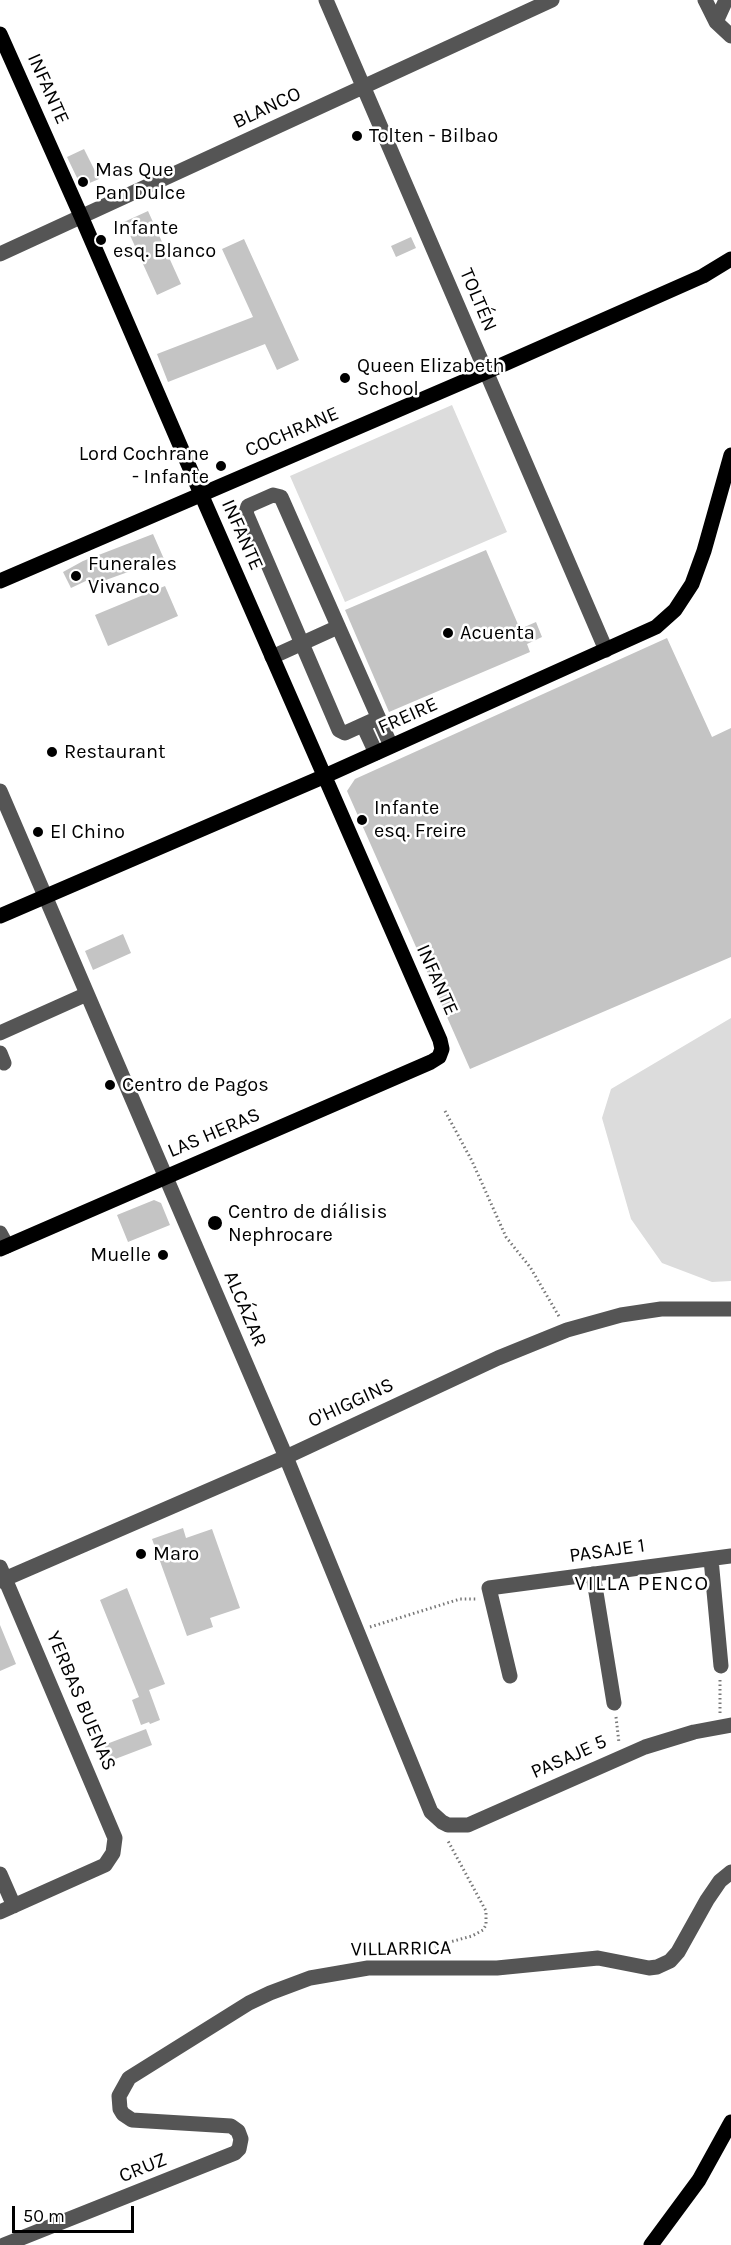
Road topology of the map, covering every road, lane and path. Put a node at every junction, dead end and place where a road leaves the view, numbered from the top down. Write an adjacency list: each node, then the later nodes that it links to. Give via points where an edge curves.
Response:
1 (326, 0): 8 (street, TOLTÉN)
2 (552, 0): 8 (street, BLANCO)
3 (705, 0): 5 (street)
4 (726, 0): 5 (street)
5 (716, 22): 7 (street)
6 (0, 34): 9 (main road, INFANTE)
7 (731, 36)
8 (363, 87): 9 (street, BLANCO); 12 (street, TOLTÉN)
9 (81, 216): 10 (street, BLANCO); 14 (main road, INFANTE)
10 (0, 254)
11 (731, 259): 12 (main road, COCHRANE, via 703,276)
12 (486, 372): 14 (main road, COCHRANE); 18 (street, TOLTÉN)
13 (731, 455): 18 (main road, FREIRE, via 701,560 685,597 656,627)
14 (201, 494): 15 (main road, COCHRANE); 19 (main road, INFANTE)
15 (0, 581)
16 (338, 627): 17 (street); 17 (street, via 281,497 273,495 248,506 246,513); 20 (street)
17 (302, 643): 19 (street); 21 (street, via 339,730 345,733)
18 (606, 650): 22 (main road, FREIRE)
19 (272, 657): 24 (main road, INFANTE)
20 (378, 718): 21 (street); 22 (street)
21 (363, 725): 23 (street)
22 (391, 746): 23 (main road, FREIRE)
23 (376, 753): 24 (main road, FREIRE)
24 (325, 776): 26 (main road, FREIRE); 30 (main road, INFANTE, via 440,1040)
25 (0, 791): 26 (street, ALCÁZAR)
26 (45, 897): 27 (main road, FREIRE); 28 (street, ALCÁZAR)
27 (0, 916)
28 (87, 994): 29 (street); 32 (street, ALCÁZAR)
29 (0, 1033)
30 (441, 1053): 32 (main road, LAS HERAS, via 431,1062)
31 (445, 1111): 35 (path, via 506,1238 530,1267)
32 (165, 1177): 33 (main road, LAS HERAS); 36 (street, ALCÁZAR)
33 (2, 1243)
34 (731, 1309): 35 (street, O'HIGGINS, via 661,1309)
35 (567, 1330): 36 (street, O'HIGGINS)
36 (286, 1457): 40 (street, O'HIGGINS); 42 (street, ALCÁZAR)
37 (731, 1556): 38 (street, PASAJE 1)
38 (711, 1559): 39 (street, PASAJE 1); 43 (street)
39 (593, 1574): 41 (street, PASAJE 1); 45 (street)
40 (2, 1576): 51 (street, YERBAS BUENAS, via 115,1838 113,1853 105,1865)
41 (489, 1588): 42 (path, via 479,1599 460,1599); 44 (street)
42 (357, 1631): 48 (street, ALCÁZAR)
43 (721, 1666): 46 (path)
44 (510, 1676)
45 (614, 1703): 47 (path)
46 (725, 1726): 47 (street, PASAJE 5, via 669,1738)
47 (621, 1757): 48 (street, PASAJE 5, via 468,1825 454,1827)
48 (436, 1817): 52 (path, via 486,1911 487,1920 478,1934)
49 (731, 1872): 54 (street, VILLARRICA, via 720,1881 678,1952 664,1965 649,1968 612,1959 583,1959 497,1968 368,1968 330,1973 290,1985 249,2004 125,2082 118,2103 127,2118 231,2126 240,2135 241,2143)
50 (0, 1874): 51 (street)
51 (7, 1909)
52 (409, 1953)
53 (731, 2122): 56 (main road, via 699,2180)
54 (230, 2156): 55 (street, CRUZ)
55 (4, 2245)
56 (651, 2245)

